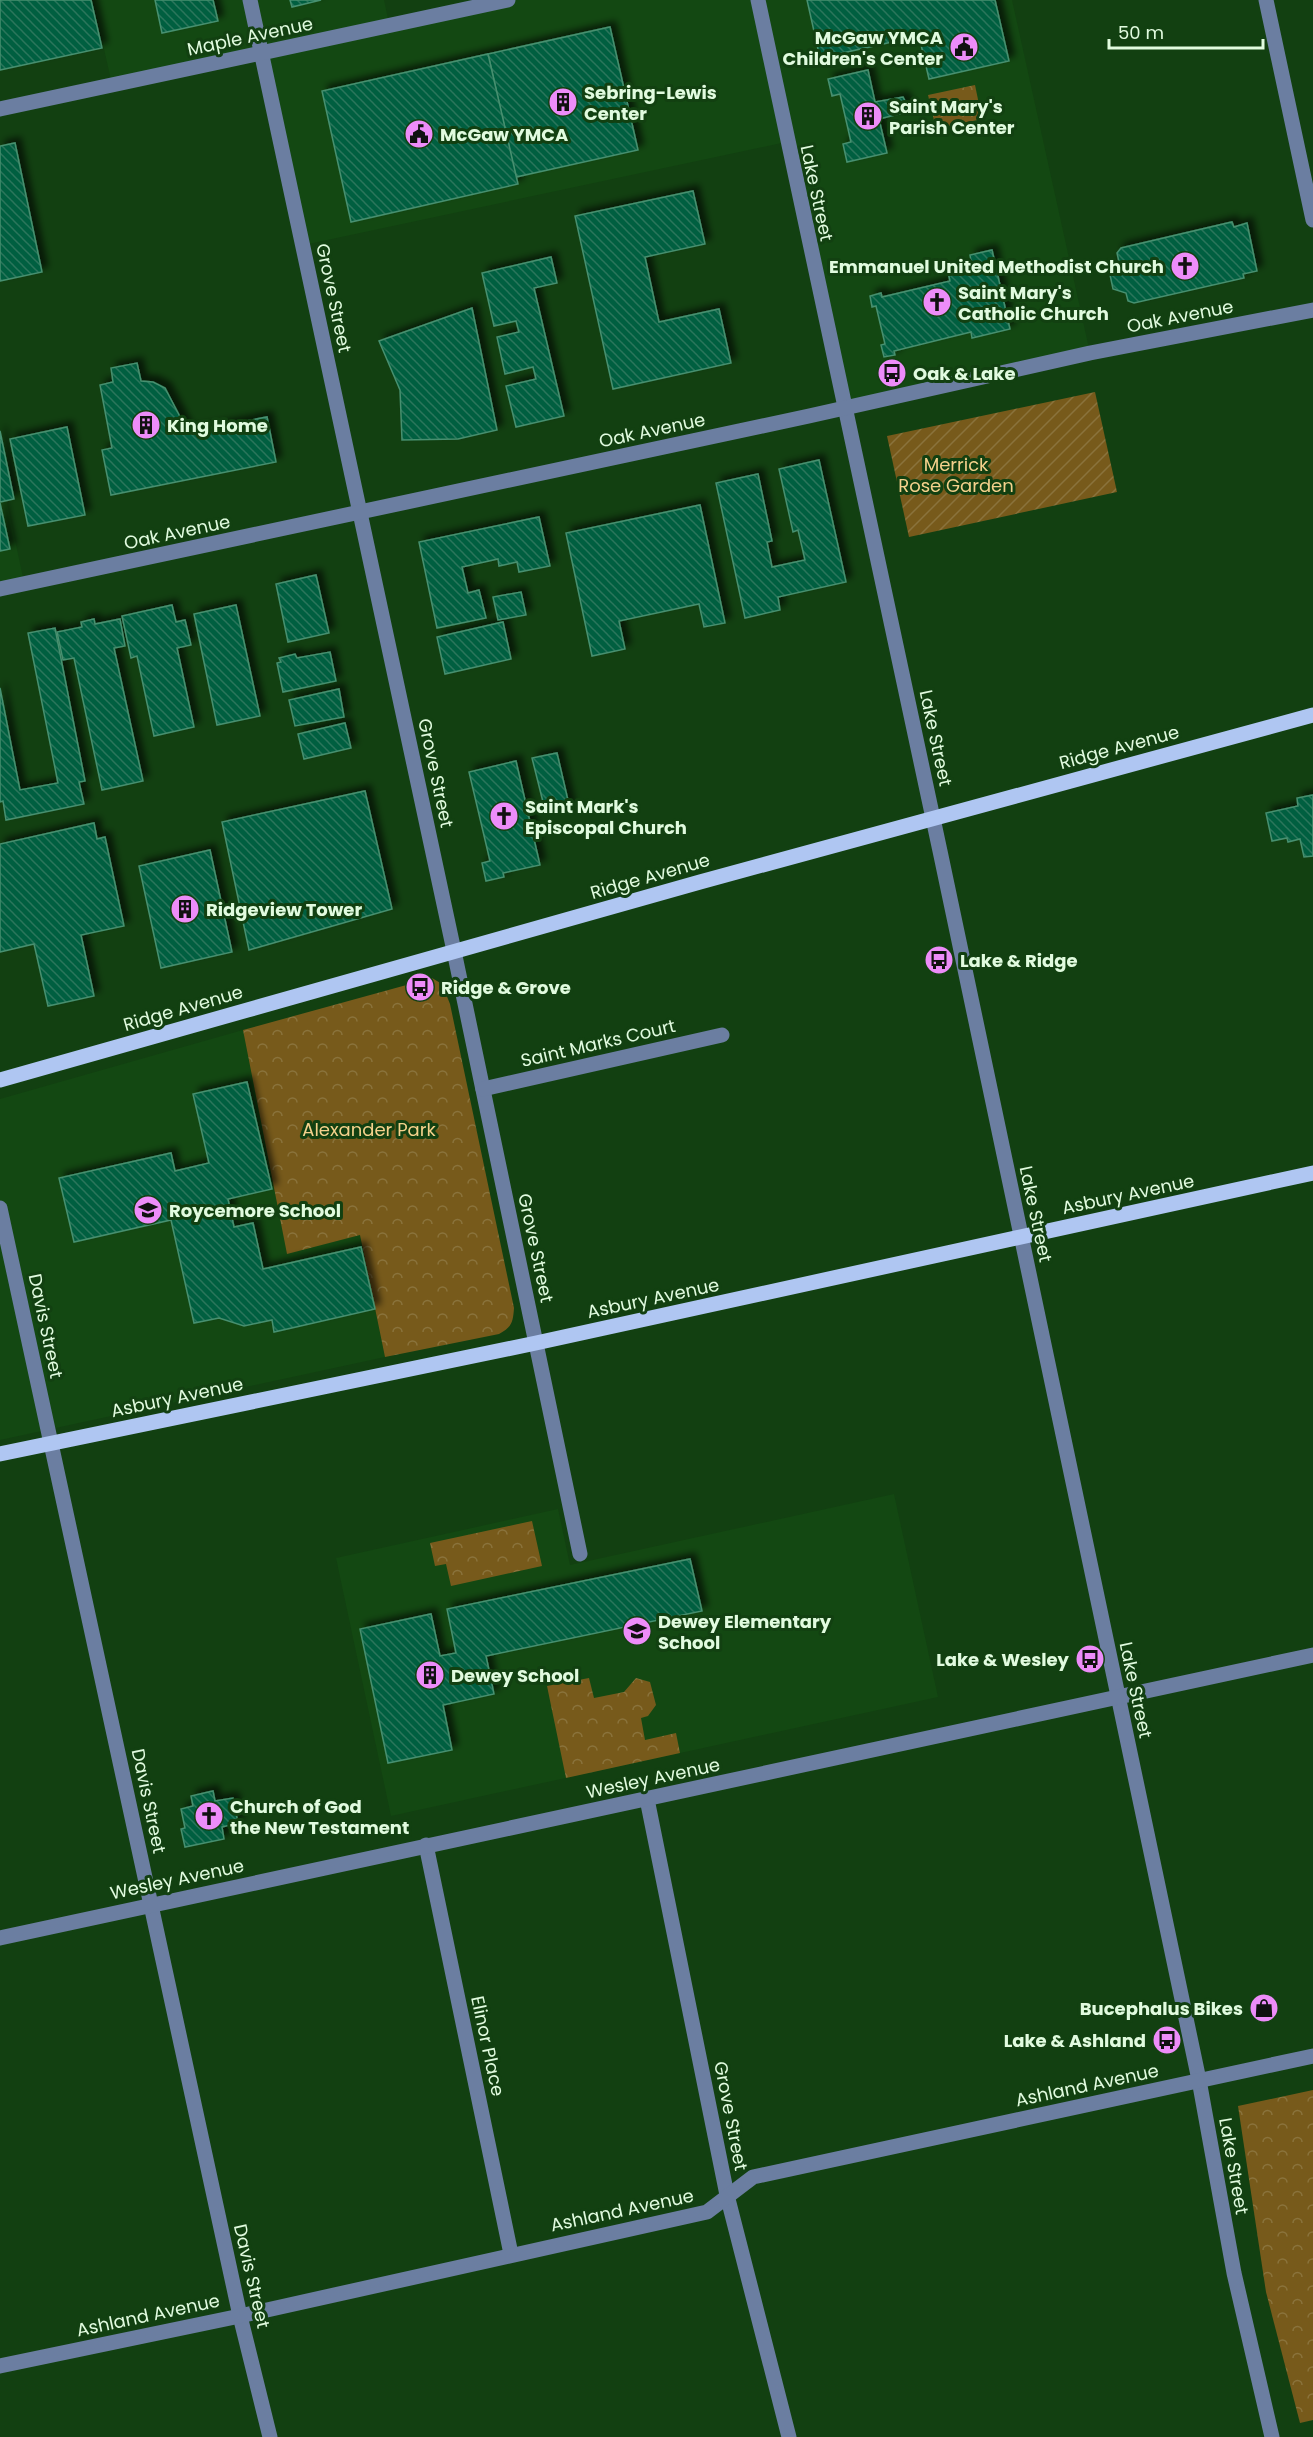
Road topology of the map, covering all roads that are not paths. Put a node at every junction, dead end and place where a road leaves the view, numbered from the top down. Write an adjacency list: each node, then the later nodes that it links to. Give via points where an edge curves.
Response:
1 (250, 0): 5 (street, Grove Street)
2 (507, 0): 5 (street, Maple Avenue)
3 (758, 0): 9 (street, Lake Street)
4 (1266, 0): 7 (street)
5 (261, 53): 6 (street, Maple Avenue); 10 (street, Grove Street)
6 (0, 109)
7 (1313, 220)
8 (1313, 310): 9 (street, Oak Avenue, via 1090,353)
9 (844, 409): 10 (street, Oak Avenue); 13 (street, Lake Street)
10 (360, 513): 11 (street, Oak Avenue); 14 (street, Grove Street)
11 (0, 589)
12 (1313, 715): 13 (main road, Ridge Avenue)
13 (932, 818): 14 (main road, Ridge Avenue); 20 (street, Lake Street)
14 (454, 951): 16 (main road, Ridge Avenue); 17 (street, Grove Street)
15 (722, 1035): 17 (street, Saint Marks Court)
16 (0, 1080)
17 (483, 1089): 21 (street, Grove Street)
18 (1313, 1173): 20 (main road, Asbury Avenue)
19 (0, 1208): 22 (street, Davis Street)
20 (1022, 1237): 21 (main road, Asbury Avenue); 26 (street, Lake Street)
21 (536, 1343): 22 (main road, Asbury Avenue); 24 (street, Grove Street)
22 (52, 1443): 23 (main road, Asbury Avenue); 29 (street, Davis Street)
23 (0, 1454)
24 (580, 1554)
25 (1313, 1655): 26 (street, Wesley Avenue)
26 (1118, 1698): 27 (street, Wesley Avenue); 32 (street, Lake Street)
27 (646, 1799): 28 (street, Wesley Avenue); 33 (street, Grove Street)
28 (426, 1845): 29 (street, Wesley Avenue); 34 (street, Elinor Place)
29 (151, 1904): 30 (street, Wesley Avenue); 35 (street, Davis Street)
30 (0, 1938)
31 (1313, 2056): 32 (street, Ashland Avenue)
32 (1199, 2080): 33 (street, Ashland Avenue, via 753,2177); 39 (street, Lake Street, via 1234,2273)
33 (727, 2195): 34 (street, Ashland Avenue, via 706,2212); 38 (street, Grove Street)
34 (511, 2254): 35 (street, Ashland Avenue)
35 (240, 2316): 36 (street, Ashland Avenue); 37 (street, Davis Street)
36 (0, 2366)
37 (270, 2437)
38 (789, 2437)
39 (1272, 2437)

